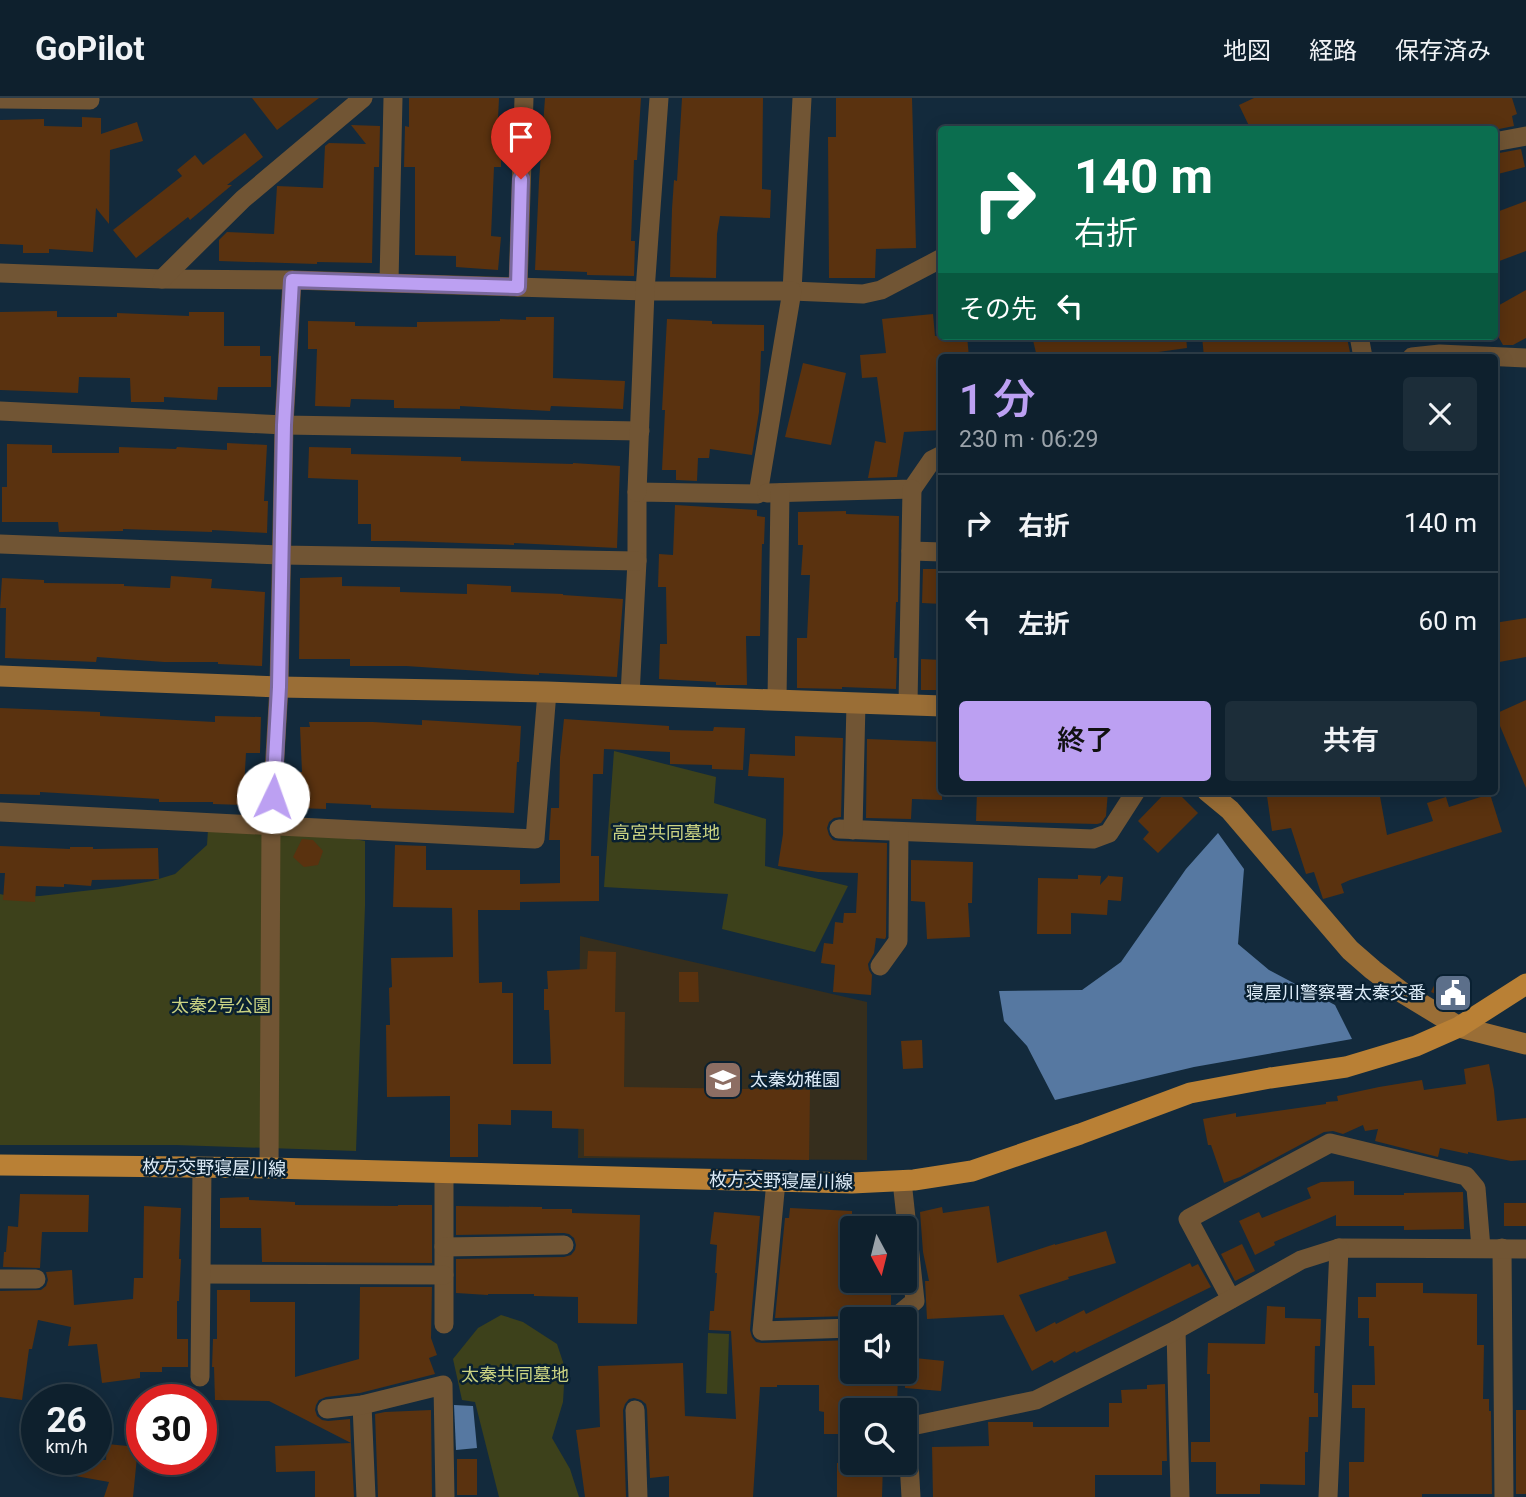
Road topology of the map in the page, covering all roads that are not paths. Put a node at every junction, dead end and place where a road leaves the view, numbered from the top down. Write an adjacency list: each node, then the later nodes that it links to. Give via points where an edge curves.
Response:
1 (363, 98): 12 (street, via 243,199)
2 (393, 98): 14 (street)
3 (524, 98): 15 (street)
4 (659, 98): 16 (street)
5 (803, 98): 17 (street)
6 (0, 99): 7 (street)
7 (90, 100)
8 (1526, 136): 9 (street)
9 (1498, 141)
10 (938, 260): 17 (street, via 863,295)
11 (0, 272): 12 (street)
12 (162, 279): 13 (street)
13 (292, 280): 14 (street); 21 (street)
14 (389, 282): 15 (street)
15 (518, 287): 16 (street)
16 (645, 291): 17 (street); 22 (street)
17 (792, 291): 27 (street)
18 (1498, 357): 19 (street)
19 (1526, 358)
20 (0, 411): 21 (street)
21 (284, 425): 22 (street); 31 (street)
22 (640, 430): 25 (street)
23 (938, 457): 24 (street)
24 (912, 489): 26 (street); 29 (street)
25 (637, 492): 27 (street); 32 (street)
26 (780, 493): 27 (street); 37 (street)
27 (758, 494)
28 (0, 544): 31 (street)
29 (911, 551): 30 (street); 39 (street)
30 (938, 552)
31 (281, 555): 32 (street); 34 (street)
32 (636, 561): 36 (street)
33 (0, 676): 34 (street)
34 (279, 687): 35 (street); 44 (street)
35 (547, 692): 36 (street); 44 (street, via 535,839)
36 (630, 695): 37 (street)
37 (777, 700): 38 (street)
38 (856, 703): 39 (street); 45 (street, via 846,830)
39 (908, 704): 40 (street)
40 (938, 706)
41 (1133, 795): 45 (street, via 1109,833 1093,839)
42 (1212, 795): 48 (street, via 1230,810 1350,950 1403,993)
43 (0, 812): 44 (street)
44 (271, 825): 52 (street)
45 (899, 832): 46 (street, via 898,940)
46 (880, 966)
47 (1526, 984): 48 (main road, 枚方交野寝屋川線)
48 (1459, 1027): 49 (street); 55 (main road, 枚方交野寝屋川線, via 1416,1046 1346,1067 1190,1093 972,1171)
49 (1526, 1044)
50 (0, 1165): 51 (main road, 枚方交野寝屋川線)
51 (202, 1167): 52 (main road, 枚方交野寝屋川線); 62 (street)
52 (269, 1168): 53 (main road, 枚方交野寝屋川線)
53 (444, 1172): 54 (main road, 枚方交野寝屋川線); 57 (street)
54 (776, 1181): 55 (main road, 枚方交野寝屋川線); 69 (street, via 762,1331)
55 (902, 1181): 67 (street, via 915,1301)
56 (564, 1245): 57 (street)
57 (444, 1247): 63 (street)
58 (1339, 1248): 59 (street); 66 (street, via 1301,1260); 80 (street)
59 (1481, 1248): 60 (street); 66 (street, via 1476,1188 1466,1176 1330,1143 1188,1219)
60 (1502, 1248): 61 (street); 81 (street)
61 (1526, 1250)
62 (202, 1273): 63 (street); 71 (street)
63 (444, 1275): 68 (street)
64 (0, 1279): 65 (street)
65 (36, 1279)
66 (1231, 1299): 70 (street)
67 (908, 1307)
68 (444, 1324)
69 (840, 1328)
70 (1176, 1330): 78 (street, via 1036,1400 907,1427); 79 (street)
71 (200, 1377)
72 (362, 1405): 73 (street); 75 (street); 76 (street, via 443,1385)
73 (327, 1409)
74 (635, 1410): 77 (street)
75 (366, 1497)
76 (445, 1497)
77 (638, 1497)
78 (911, 1497)
79 (1180, 1497)
80 (1328, 1497)
81 (1504, 1497)

